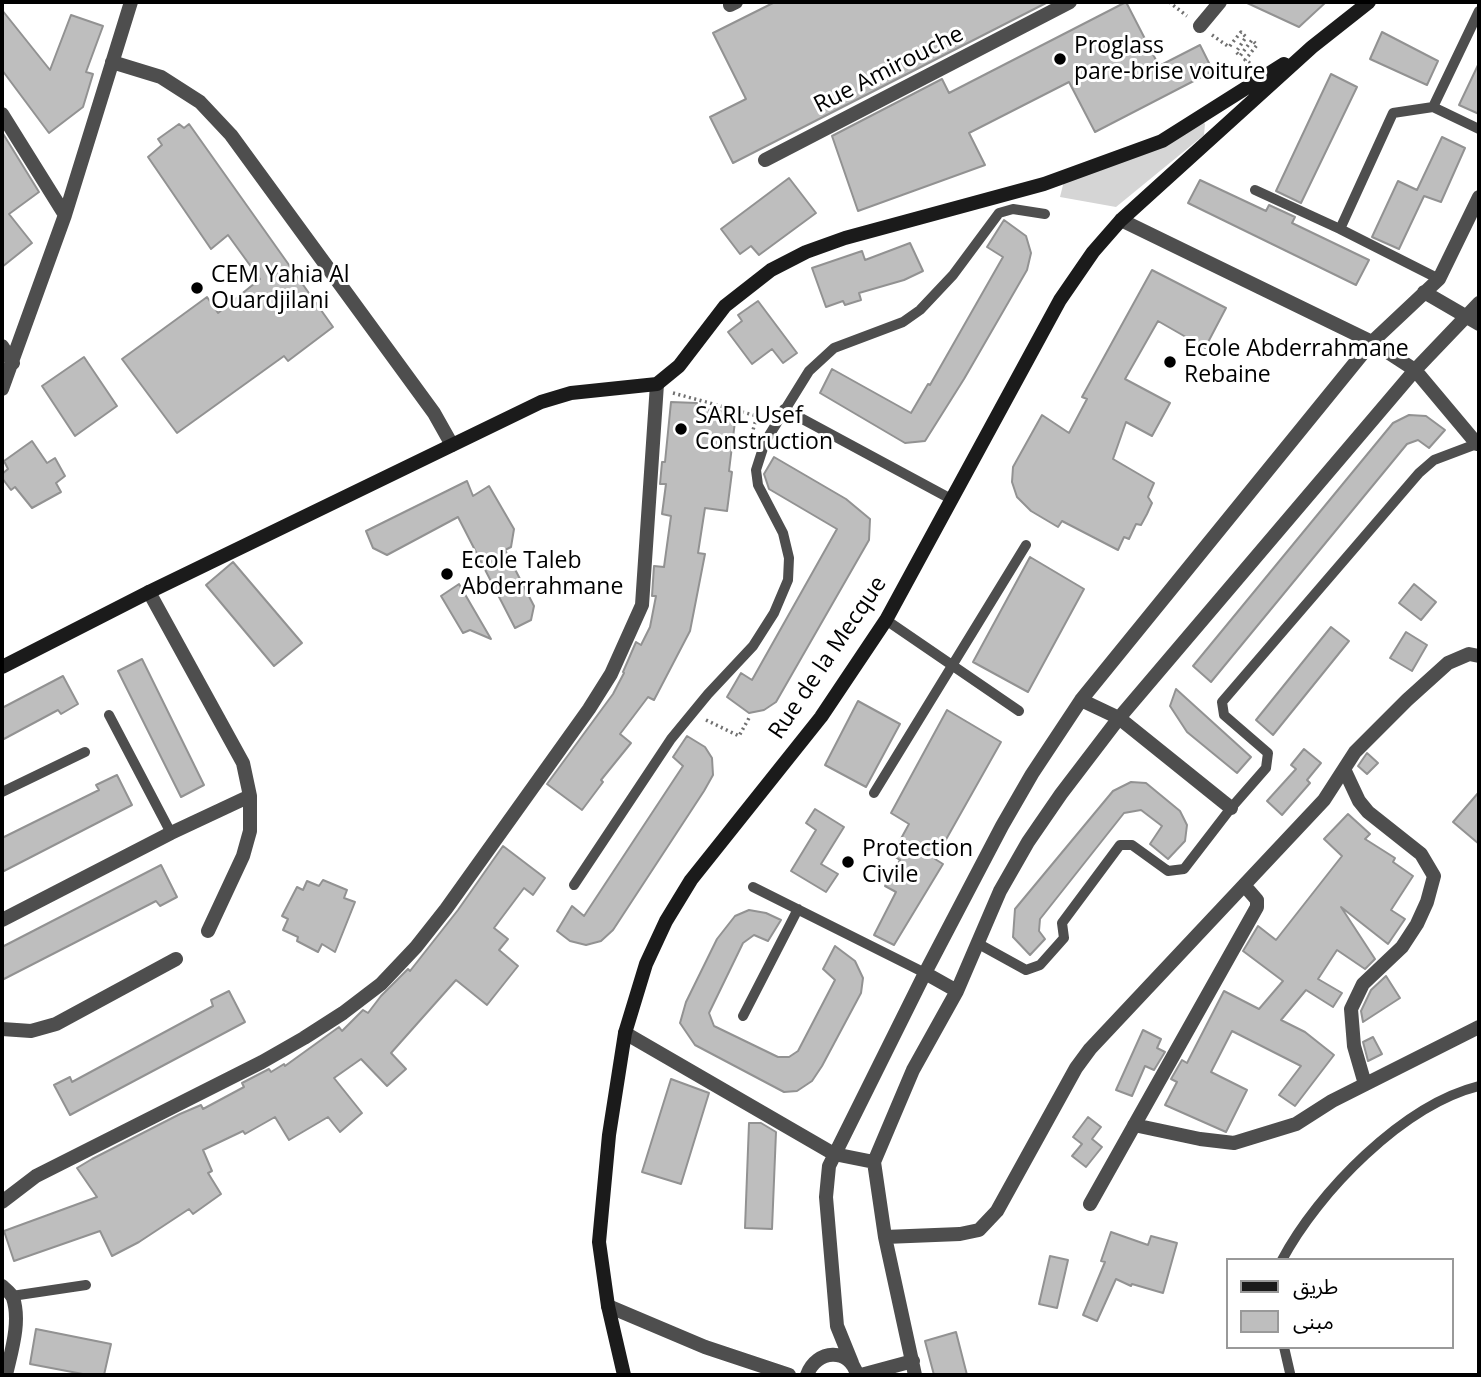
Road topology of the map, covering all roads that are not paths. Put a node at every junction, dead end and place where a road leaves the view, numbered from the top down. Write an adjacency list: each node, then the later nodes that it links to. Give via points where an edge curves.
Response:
1 (131, 2): 8 (street)
2 (1070, 2): 12 (street, Rue Amirouche)
3 (1220, 2): 6 (street)
4 (1369, 2): 7 (street, Rue de la Mecque)
5 (1479, 11): 9 (lane)
6 (1200, 26)
7 (1312, 47): 17 (street, Rue de la Mecque); 27 (street, via 1162,141 1044,184 845,237 771,270 725,306 679,366)
8 (112, 62): 16 (street); 31 (street, via 161,77 200,102 231,135 434,413)
9 (1433, 107): 11 (lane); 18 (lane, via 1393,113)
10 (2, 114): 16 (street)
11 (1479, 129)
12 (765, 160)
13 (1255, 190): 18 (lane)
14 (1479, 197): 19 (street)
15 (1045, 214): 29 (lane, via 1013,209 999,213 920,310 903,322 834,348 809,371)
16 (65, 215): 25 (street)
17 (1121, 220): 23 (street); 32 (street, Rue de la Mecque, via 1060,300)
18 (1340, 229): 19 (lane)
19 (1439, 279): 20 (street)
20 (1424, 292): 22 (street); 23 (street)
21 (1479, 303): 22 (street)
22 (1473, 321): 26 (street)
23 (1372, 342): 26 (street); 39 (street)
24 (2, 346): 25 (street)
25 (13, 363): 28 (street)
26 (1415, 370): 30 (street); 42 (street)
27 (657, 386): 31 (street, via 571,393 541,402); 69 (street, via 642,605 611,674 589,709 416,947 382,984 304,1038 36,1176)
28 (2, 389)
29 (784, 410): 32 (lane); 50 (lane, via 765,442 756,470 789,558 788,579 774,614 753,646 671,739)
30 (1478, 443): 48 (lane, via 1434,460 1419,473 1222,702 1224,715 1268,753 1266,768)
31 (452, 445): 34 (street)
32 (951, 499): 35 (street, Rue de la Mecque)
33 (1026, 544): 37 (lane)
34 (149, 592): 38 (street); 47 (street, via 243,762)
35 (886, 620): 37 (lane); 63 (street, Rue de la Mecque, via 821,717 691,880 646,964)
36 (1479, 656): 44 (street, via 1469,654 1448,663 1355,752)
37 (953, 666): 40 (lane); 46 (lane)
38 (2, 667)
39 (1081, 701): 42 (street); 58 (street, via 1002,826)
40 (1019, 711)
41 (109, 715): 49 (lane)
42 (1119, 718): 48 (street); 56 (street, via 1028,842)
43 (85, 751): 45 (lane)
44 (1344, 769): 51 (street, via 1324,800); 64 (street, via 1368,812 1421,854 1434,876 1417,924 1402,947 1363,984 1351,1009 1353,1046)
45 (2, 792)
46 (874, 793)
47 (250, 796): 49 (street); 55 (street, via 250,831 243,856)
48 (1231, 808): 56 (lane, via 1184,869 1168,871 1132,845 1120,845 1062,923 1064,938 1040,965 1026,970)
49 (171, 833): 54 (street)
50 (574, 885)
51 (1244, 885): 66 (street, via 1257,907); 71 (street, via 1083,1059 997,1211 979,1230)
52 (753, 887): 53 (lane)
53 (798, 909): 58 (lane); 60 (lane)
54 (2, 920)
55 (208, 931)
56 (977, 943): 59 (street)
57 (176, 959): 62 (street, via 56,1024 32,1031)
58 (925, 973): 59 (street); 67 (street)
59 (957, 991): 68 (street, via 914,1070)
60 (743, 1016)
61 (1479, 1027): 64 (street)
62 (2, 1029)
63 (625, 1033): 67 (street); 75 (street, Rue de la Mecque, via 599,1242)
64 (1365, 1084): 66 (street, via 1296,1124 1234,1143)
65 (1479, 1086): 72 (lane, via 1413,1116 1379,1142 1306,1222)
66 (1134, 1125): 70 (street)
67 (834, 1154): 68 (street); 76 (street, via 826,1196)
68 (874, 1162): 71 (street)
69 (2, 1202)
70 (1090, 1205)
71 (885, 1237): 79 (street)
72 (1283, 1258)
73 (86, 1285): 74 (lane)
74 (7, 1291): 83 (street, via 15,1312)
75 (608, 1306): 81 (street, via 705,1347); 84 (street, Rue de la Mecque)
76 (837, 1326): 78 (street); 80 (street)
77 (1284, 1349): 82 (lane)
78 (819, 1358): 80 (street, via 838,1355); 81 (street); 85 (street)
79 (914, 1368): 80 (street)
80 (857, 1371)
81 (785, 1373)
82 (1290, 1373)
83 (6, 1375)
84 (624, 1375)
85 (807, 1375)

